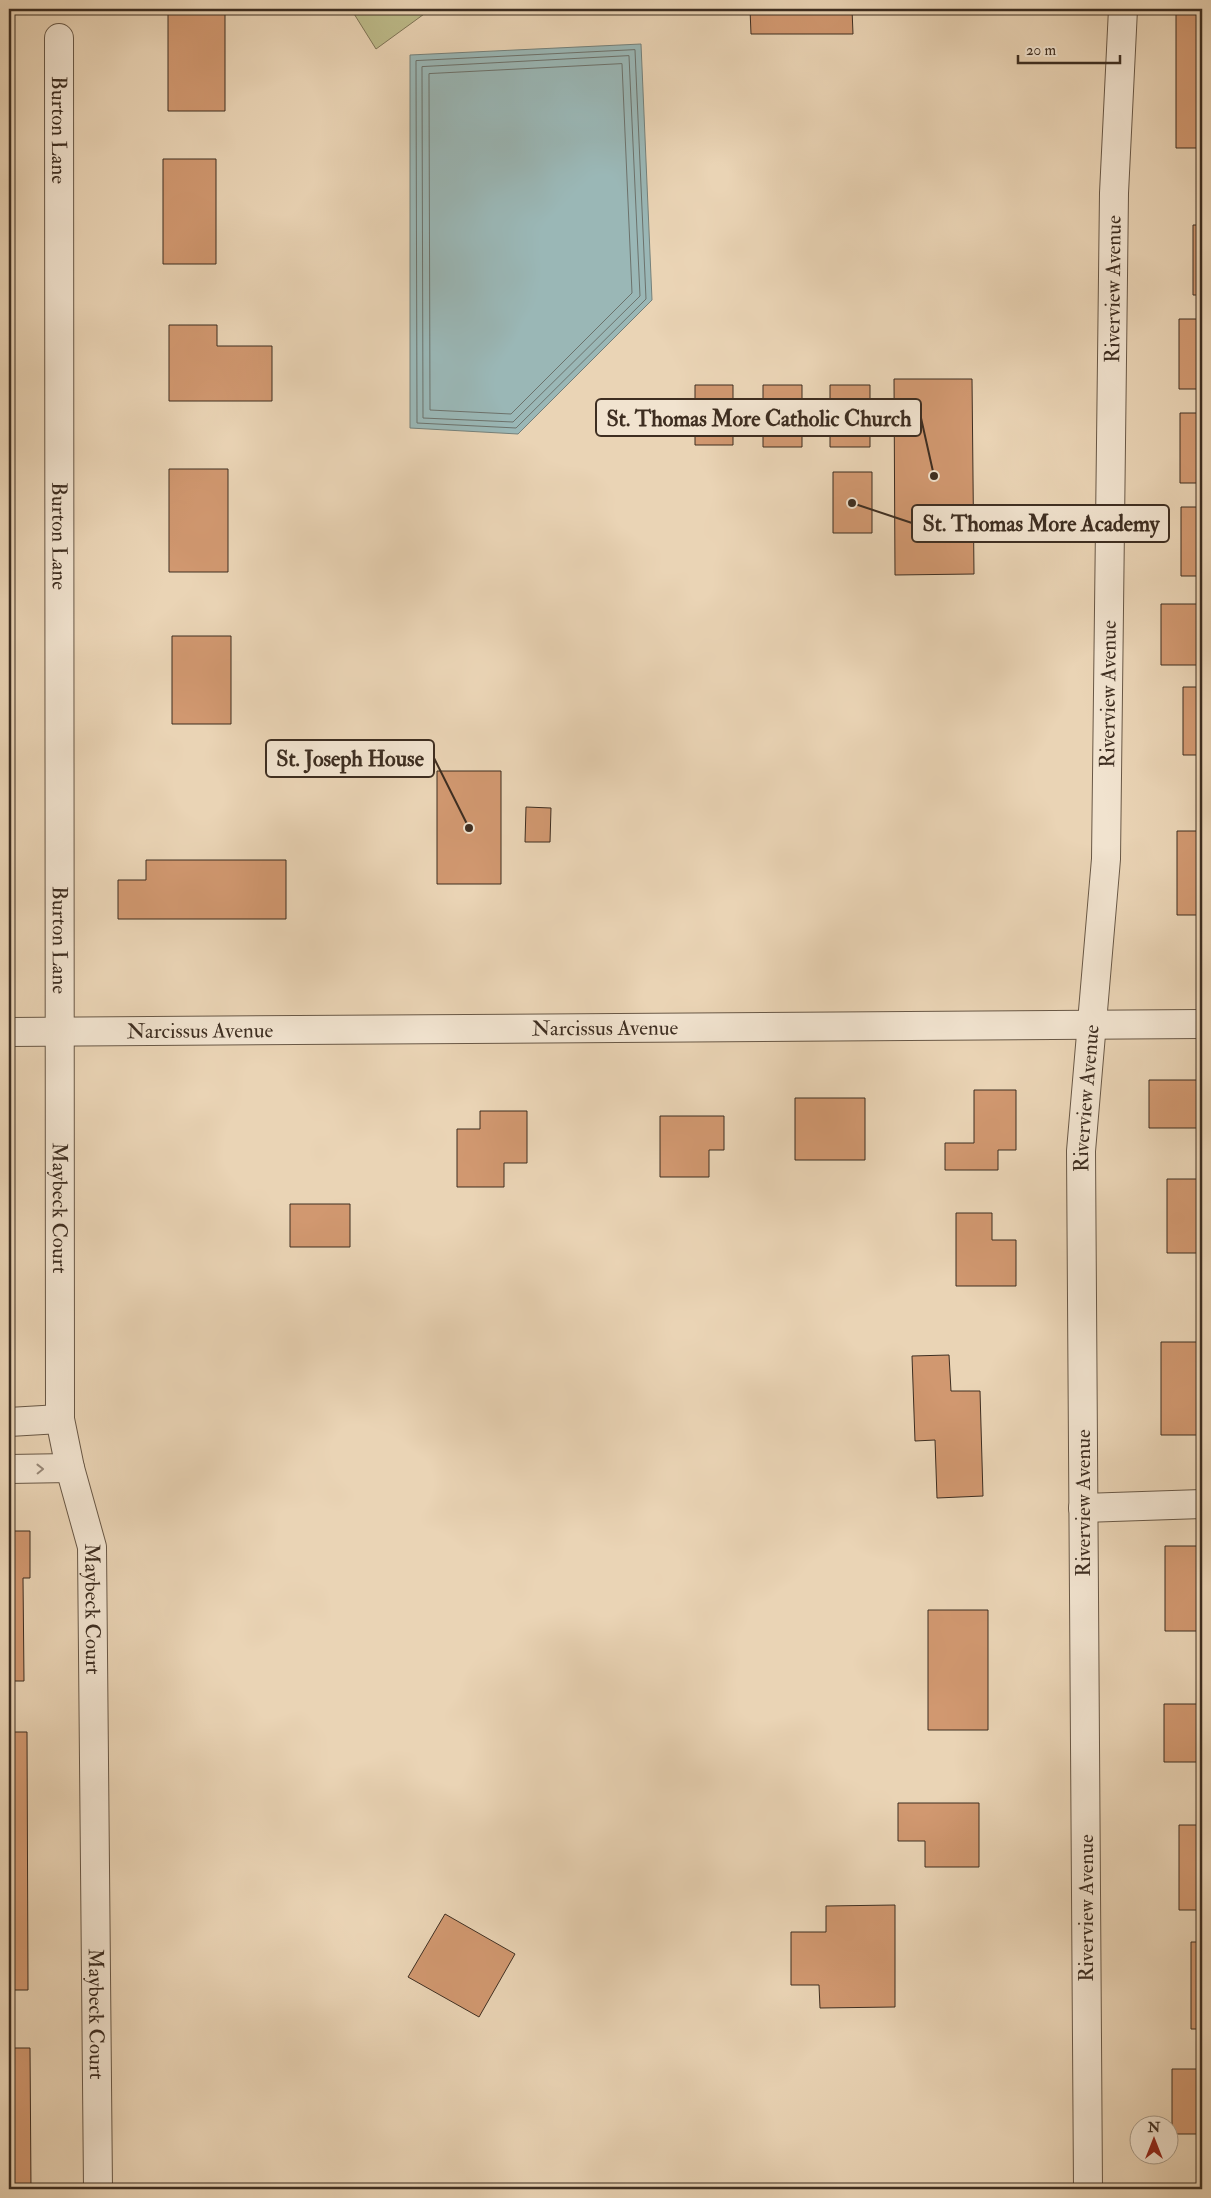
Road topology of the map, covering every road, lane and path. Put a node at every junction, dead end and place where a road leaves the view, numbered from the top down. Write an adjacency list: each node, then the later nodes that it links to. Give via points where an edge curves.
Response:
1 (1123, 9): 3 (street, Riverview Avenue, via 1114,193 1106,859)
2 (59, 38): 6 (street, Burton Lane)
3 (1092, 1024): 4 (street, Narcissus Avenue); 6 (street, Narcissus Avenue); 12 (street, Riverview Avenue, via 1081,1151)
4 (1202, 1024)
5 (9, 1032): 6 (street, Narcissus Avenue)
6 (61, 1032): 7 (street, Maybeck Court)
7 (60, 1419): 8 (street); 9 (street, Maybeck Court)
8 (9, 1422)
9 (70, 1468): 10 (street, one-way to 9); 13 (street, Maybeck Court, via 92,1547)
10 (9, 1469)
11 (1202, 1504): 12 (street)
12 (1083, 1508): 14 (street, Riverview Avenue)
13 (98, 2189)
14 (1088, 2189)

